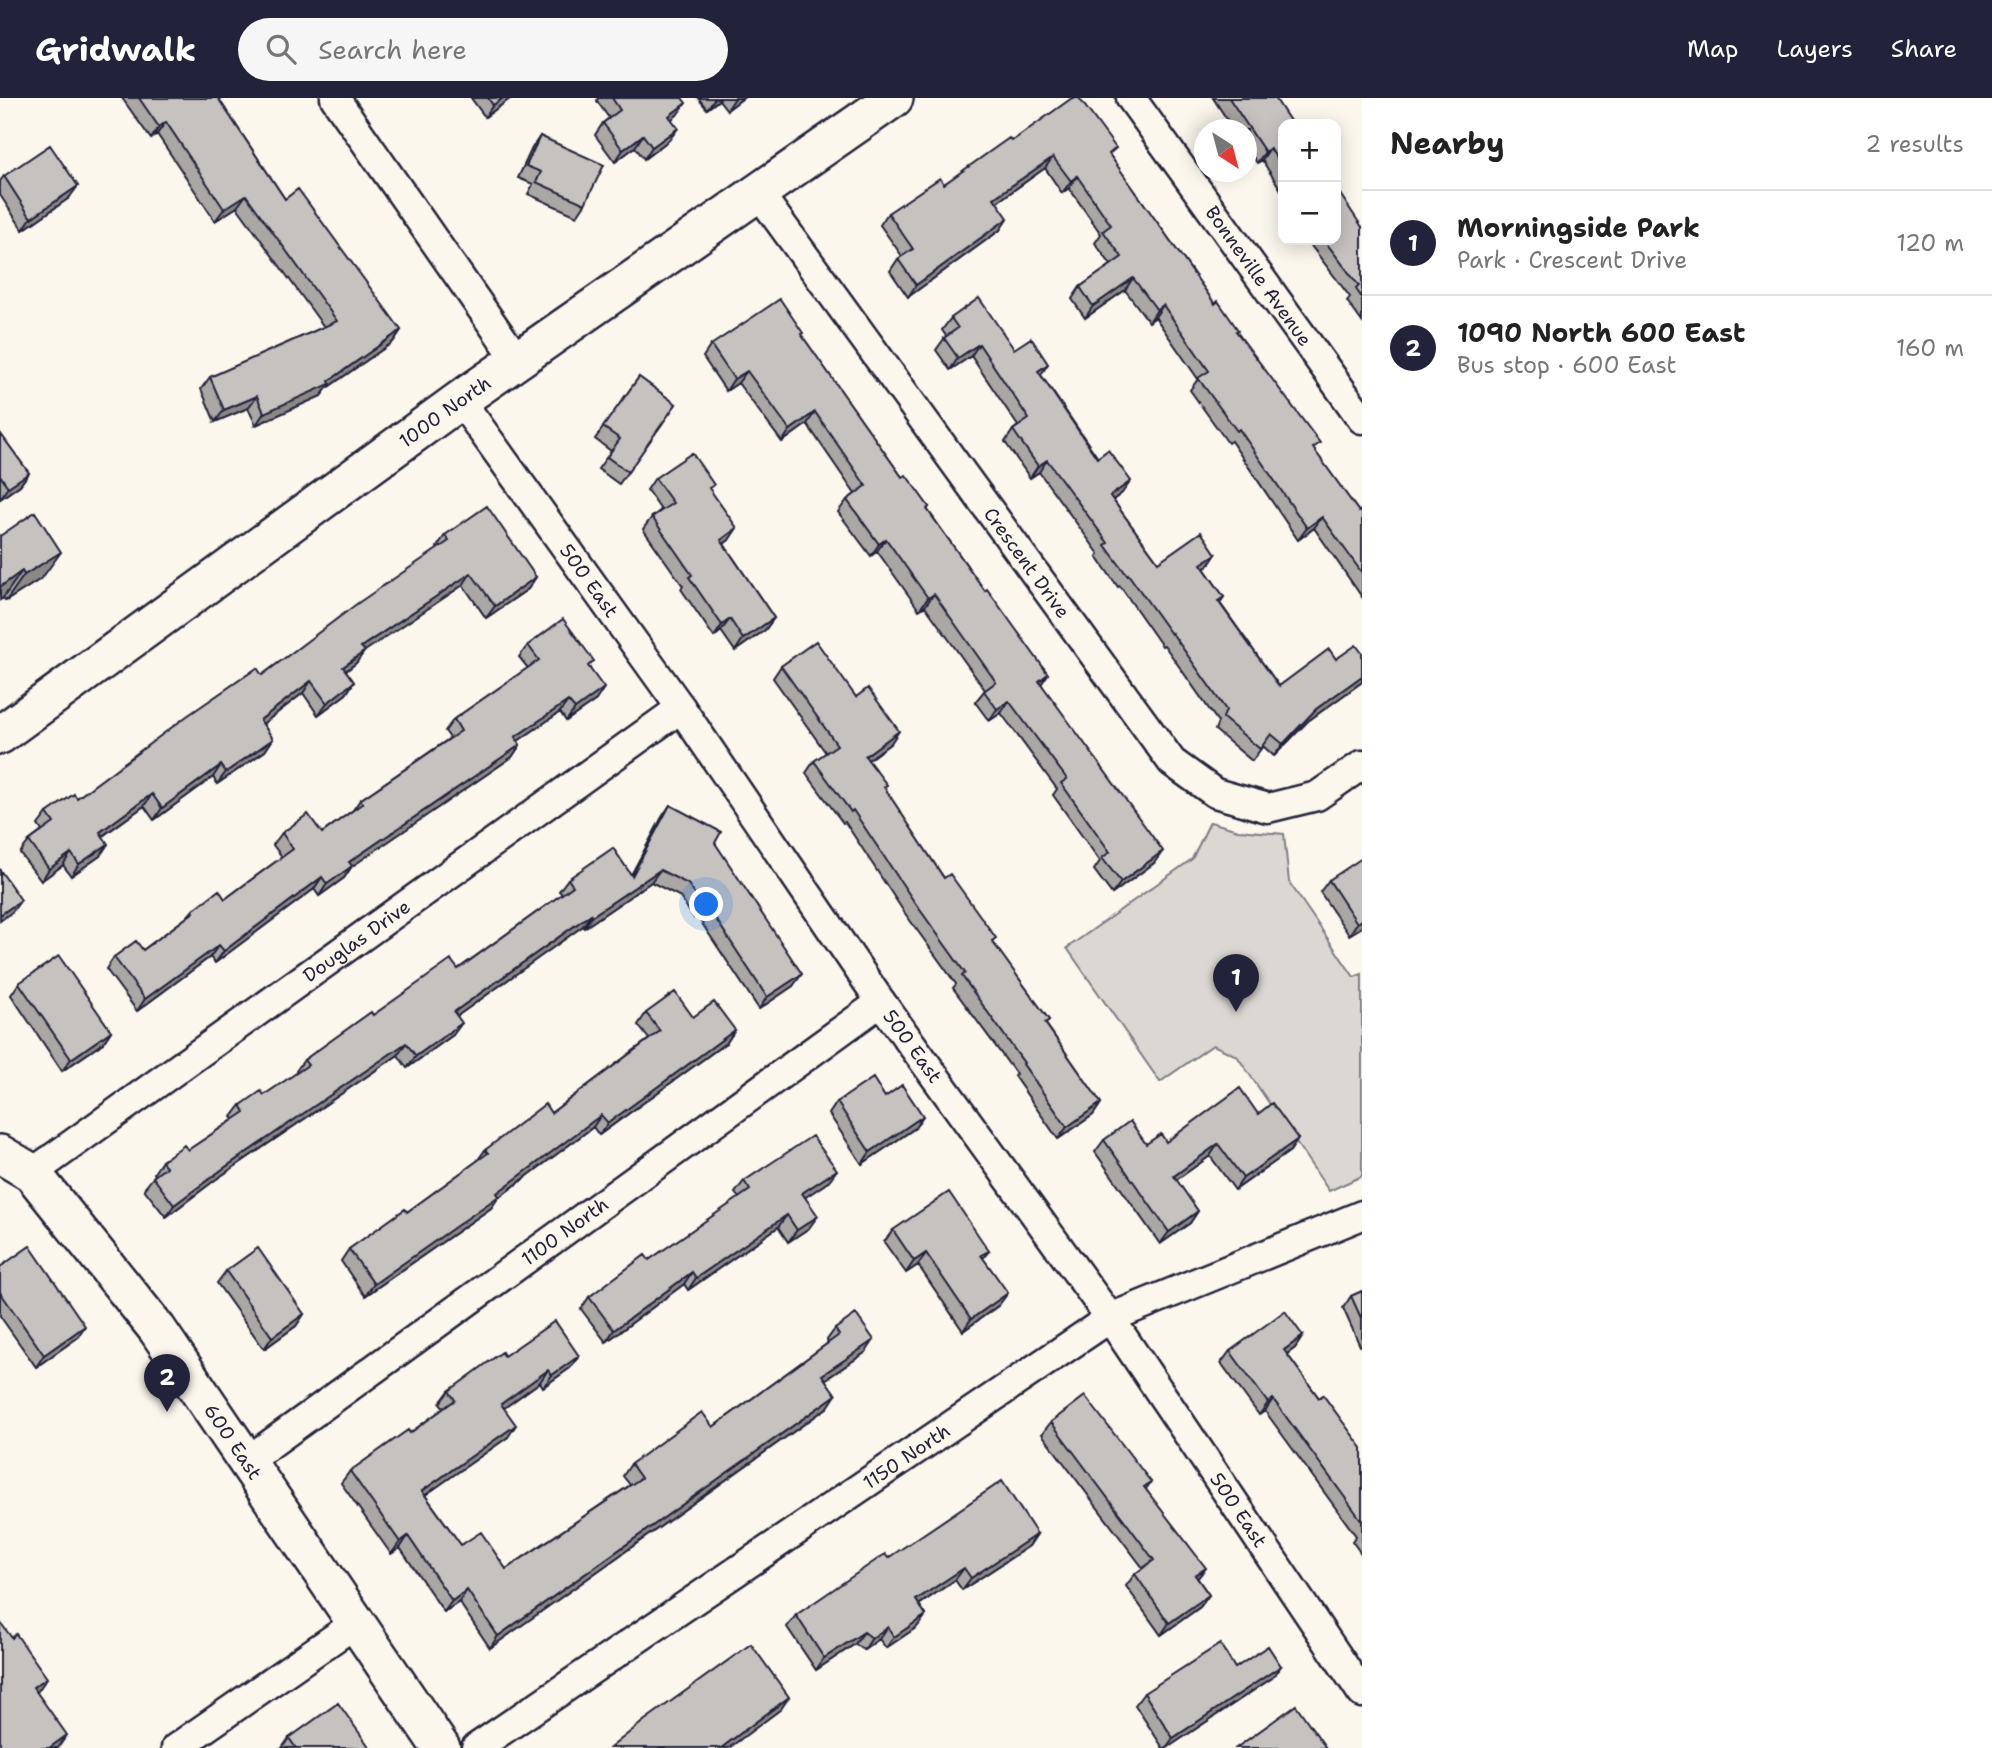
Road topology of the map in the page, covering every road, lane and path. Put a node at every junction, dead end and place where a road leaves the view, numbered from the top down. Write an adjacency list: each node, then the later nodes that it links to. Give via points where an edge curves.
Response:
1 (335, 98): 5 (street)
2 (894, 98): 4 (street, 1000 North)
3 (1132, 98): 7 (street, Bonneville Avenue)
4 (758, 192): 5 (street, 1000 North); 10 (street, Crescent Drive, via 1172,762 1214,793 1268,808 1317,796)
5 (518, 361): 6 (street, 1000 North)
6 (460, 400): 8 (street, 500 East); 9 (street, 1000 North)
7 (1362, 419)
8 (681, 708): 11 (street, 500 East); 13 (street, Douglas Drive)
9 (0, 735)
10 (1362, 765)
11 (881, 1002): 15 (street, 500 East); 16 (street, 1100 North)
12 (0, 1154): 13 (street, 600 East)
13 (32, 1174): 16 (street, 600 East, via 157,1329)
14 (1362, 1215): 15 (street, 1150 North)
15 (1110, 1318): 18 (street, 500 East); 21 (street, 1150 North)
16 (247, 1461): 17 (street, 600 East)
17 (356, 1623): 19 (street); 20 (street, 600 East)
18 (1362, 1693)
19 (176, 1748)
20 (441, 1748)
21 (476, 1748)

